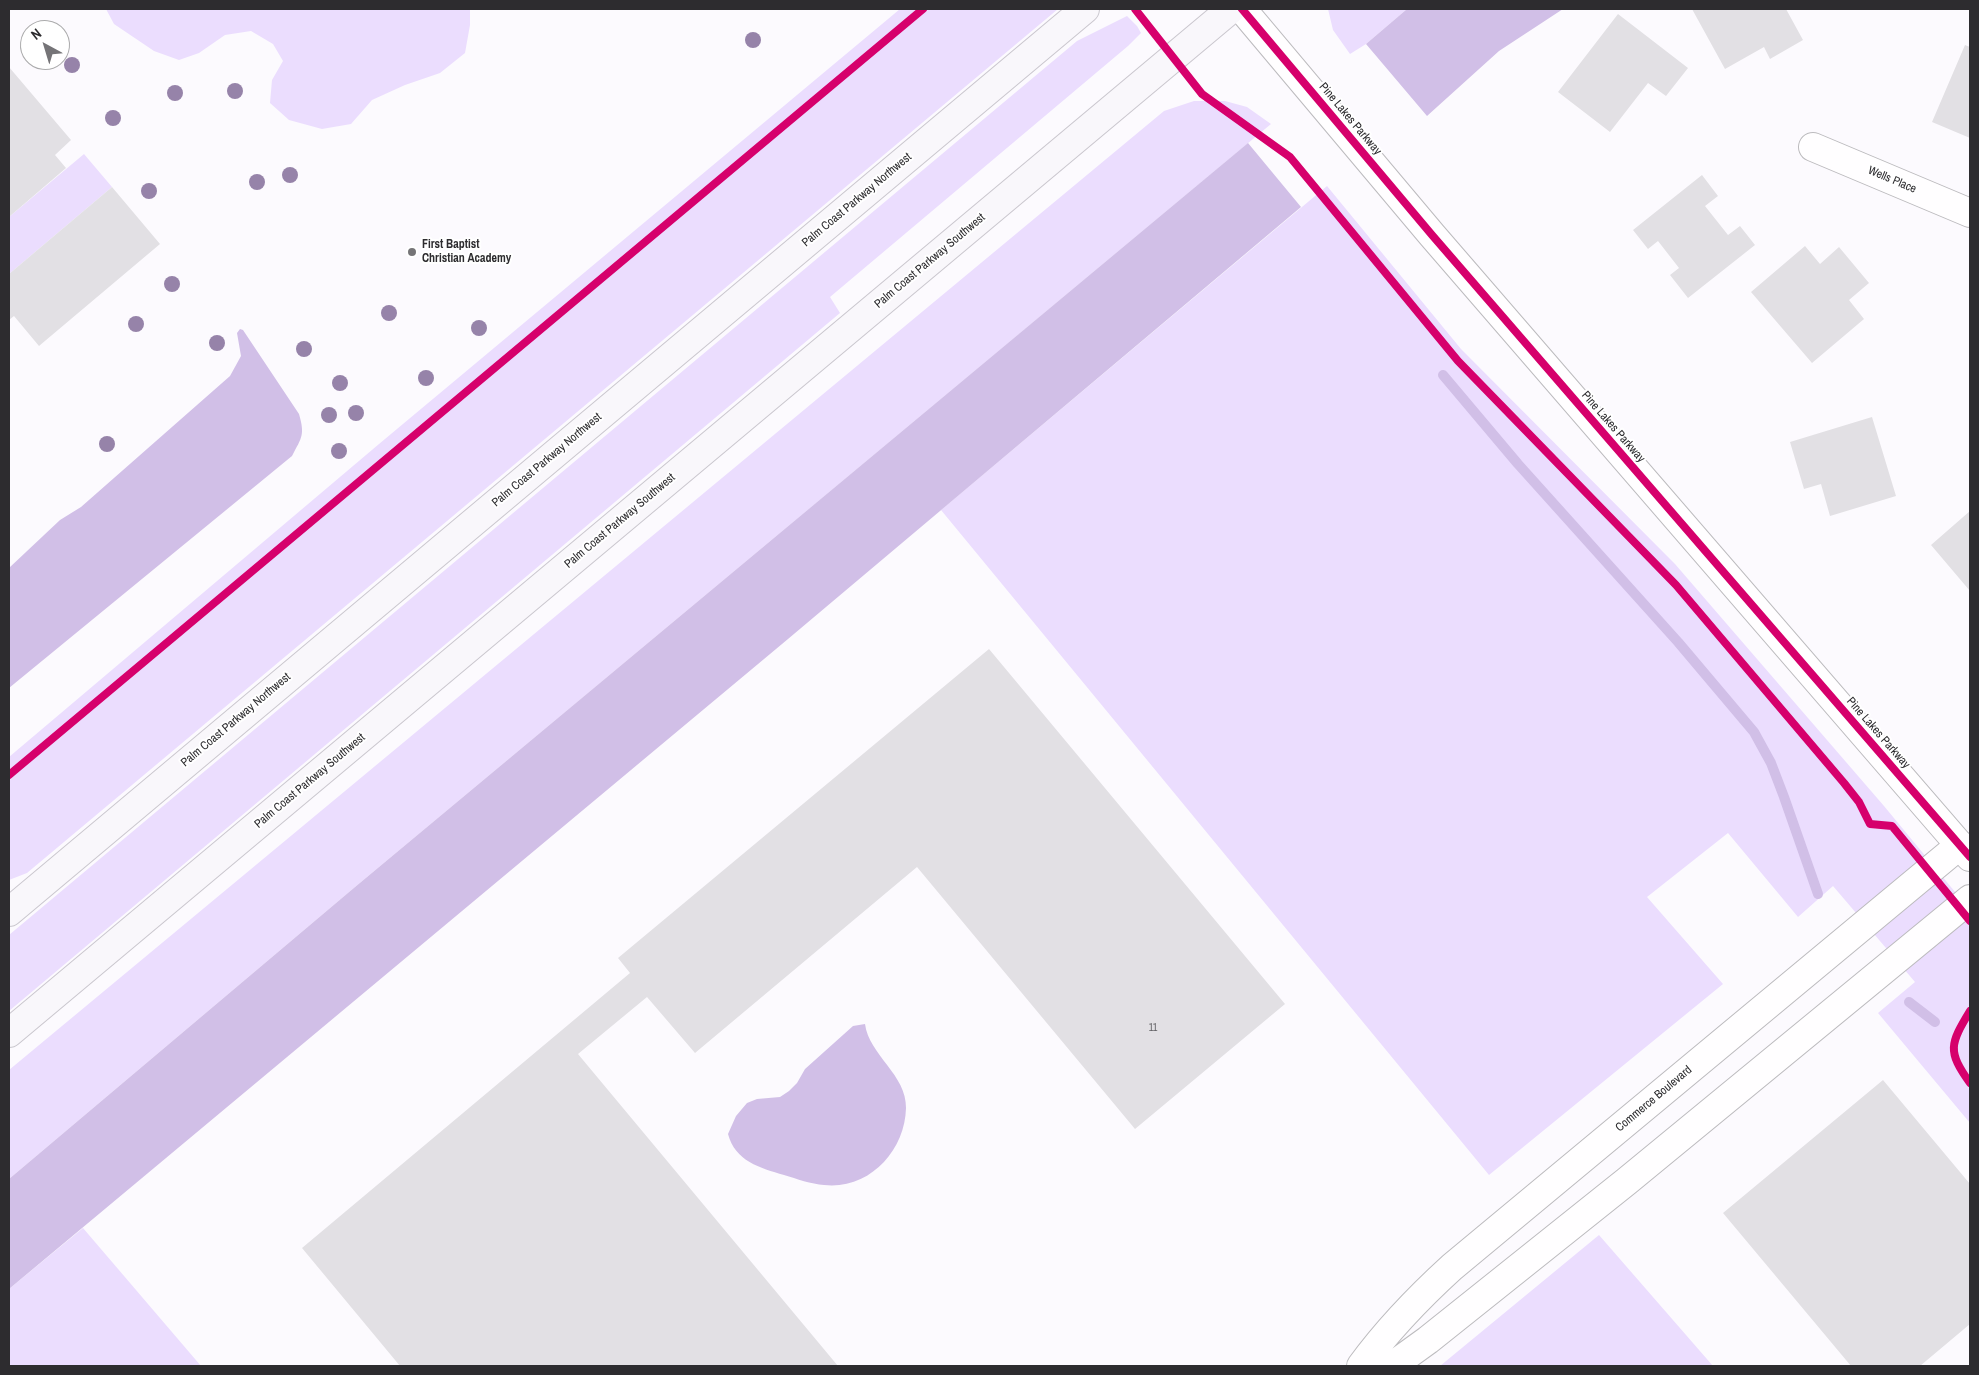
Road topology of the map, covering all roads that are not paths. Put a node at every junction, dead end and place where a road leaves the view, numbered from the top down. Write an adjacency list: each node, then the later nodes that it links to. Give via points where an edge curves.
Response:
1 (1085, 9): 8 (main road, Palm Coast Parkway Northwest)
2 (1231, 9): 9 (main road, Palm Coast Parkway Southwest)
3 (1242, 9): 6 (street, Pine Lakes Parkway, via 1432,235)
4 (1813, 147): 5 (street, Wells Place)
5 (1970, 213)
6 (1965, 851): 10 (street, Commerce Boulevard, via 1452,1267 1396,1322)
7 (1970, 899): 11 (street, via 1627,1181)
8 (9, 912)
9 (9, 1033)
10 (1361, 1366)
11 (1392, 1366)

